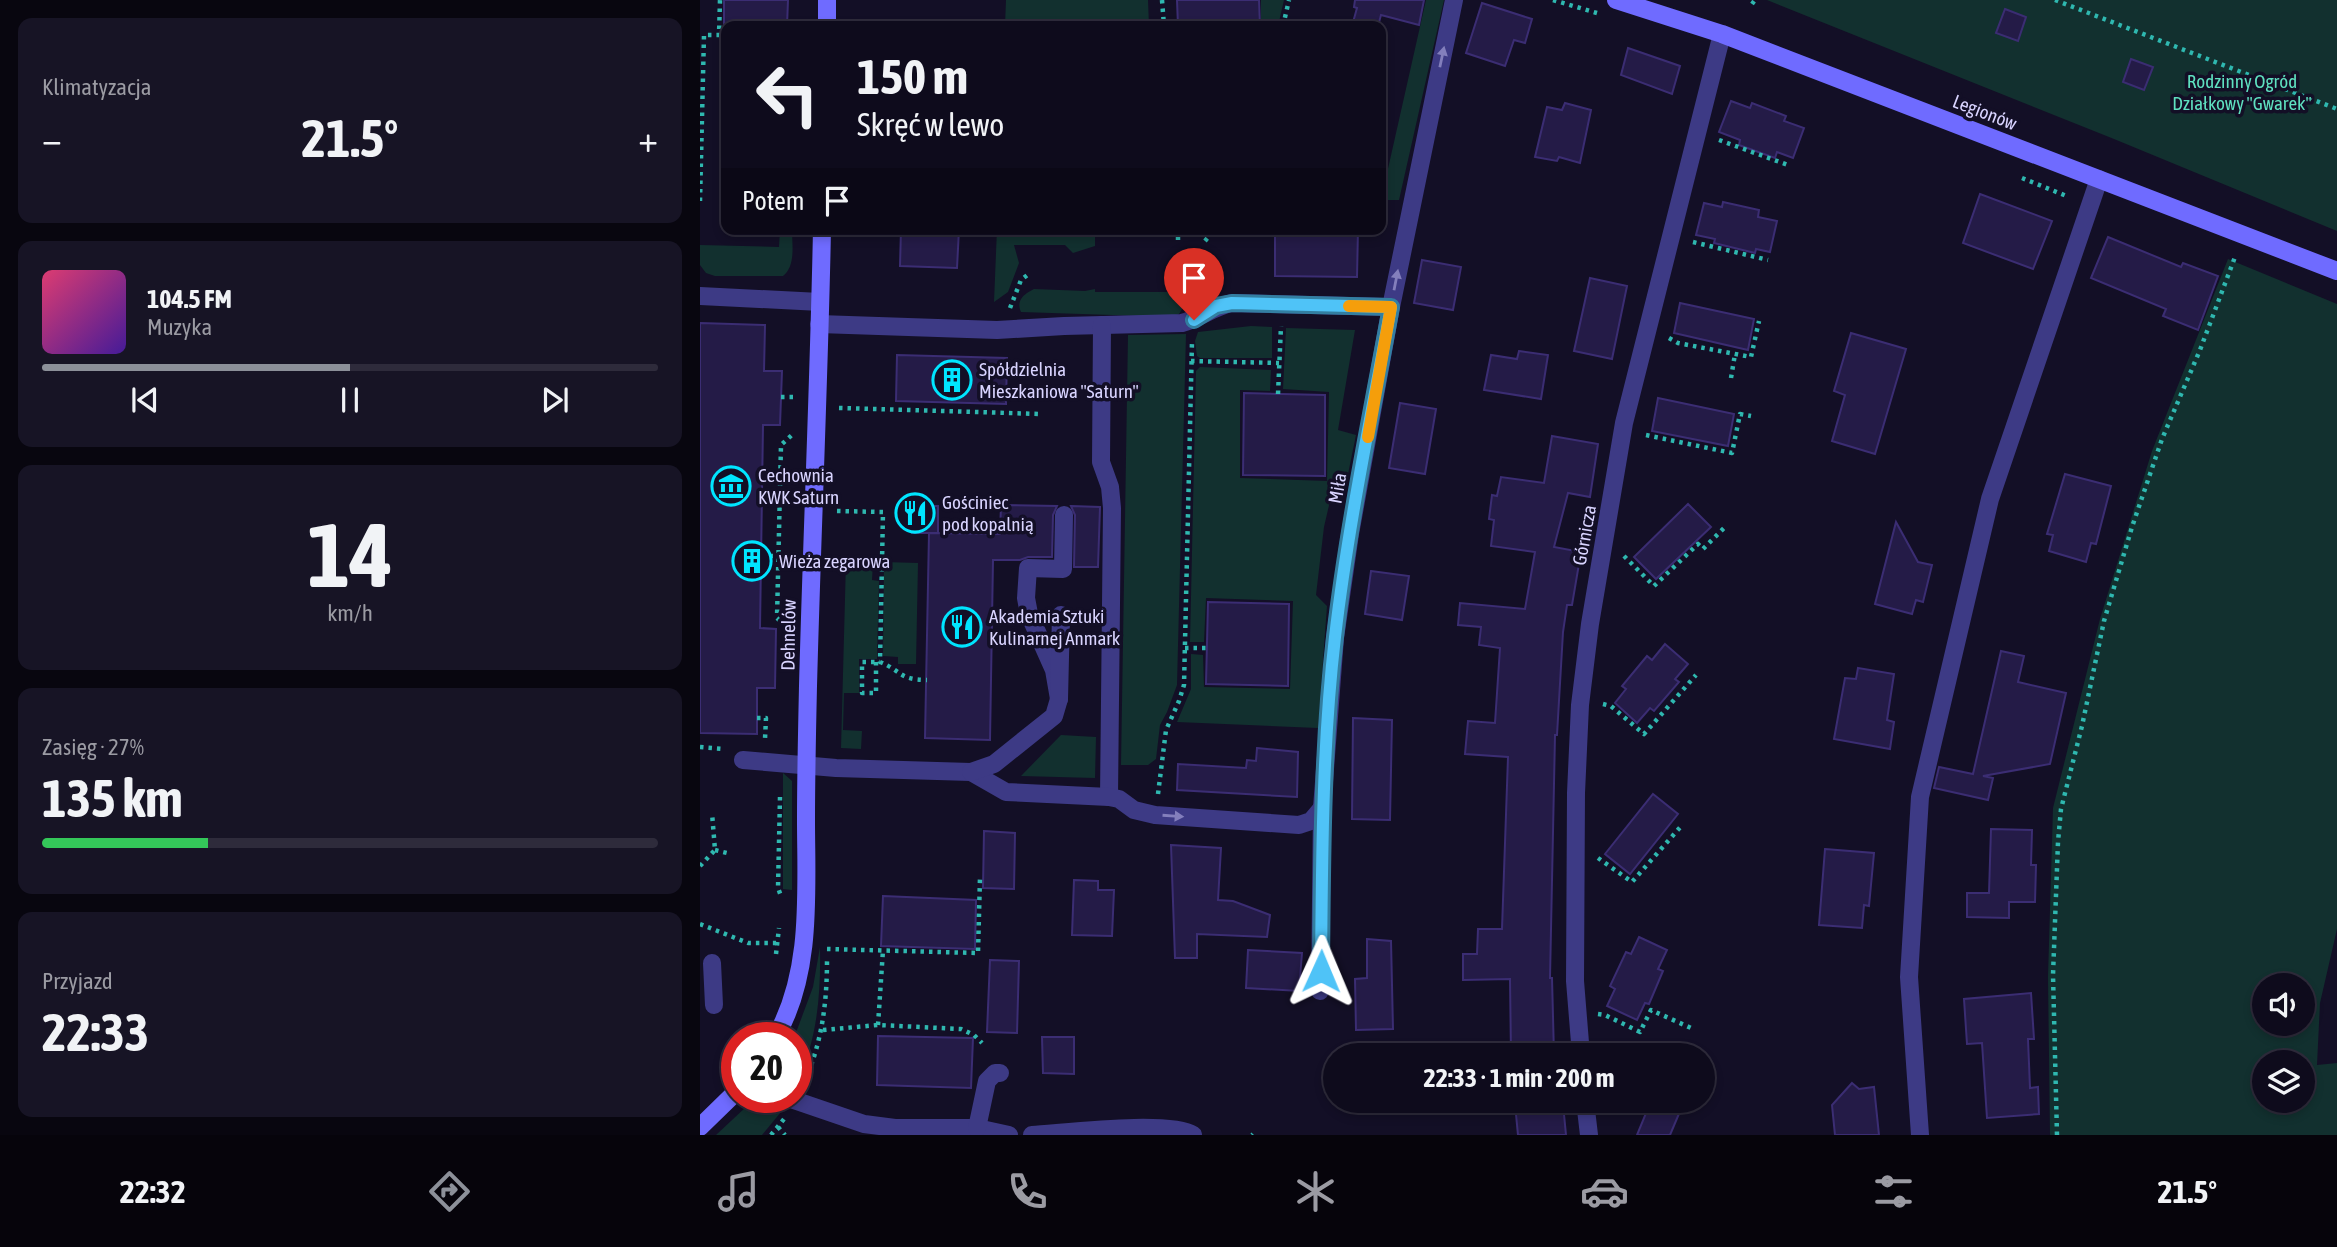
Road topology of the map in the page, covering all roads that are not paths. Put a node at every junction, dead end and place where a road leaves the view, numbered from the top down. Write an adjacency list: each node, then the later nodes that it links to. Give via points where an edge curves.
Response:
1 (827, 0): 4 (street)
2 (1454, 0): 11 (street, Miła, one-way to 2)
3 (1616, 0): 5 (street, Legionów)
4 (827, 21)
5 (1722, 34): 6 (street, Legionów); 27 (street, Górnicza, via 1624,423 1590,624 1576,793 1575,981)
6 (2099, 178): 8 (street, Legionów); 38 (street, via 1990,499 1920,797 1909,977)
7 (822, 235): 10 (street, Dehnelów)
8 (2337, 271)
9 (700, 296): 10 (street)
10 (820, 302): 12 (street, Dehnelów)
11 (1391, 307): 13 (street, via 1232,303 1182,323); 21 (street, Miła, via 1335,638)
12 (818, 324): 13 (street, via 1007,329); 18 (street, Dehnelów)
13 (1102, 325): 20 (street, via 1101,462 1112,508)
14 (1064, 514): 16 (street, via 1063,569 1028,568 1026,598 1032,625 1054,670)
15 (1061, 615): 16 (street)
16 (1059, 699): 19 (street, via 1054,716 995,764)
17 (743, 760): 18 (street)
18 (806, 765): 19 (street); 26 (street, Dehnelów, via 803,949)
19 (971, 772): 20 (street, via 1006,792)
20 (1109, 797): 21 (street, one-way to 21, via 1155,815 1299,825 1311,821)
21 (1322, 807): 24 (street, Miła)
22 (712, 963): 23 (street)
23 (706, 984): 25 (street)
24 (1320, 991)
25 (714, 1005)
26 (782, 1022)
27 (1580, 1043)
28 (1000, 1073): 33 (street, via 987,1081)
29 (721, 1107): 32 (street)
30 (812, 1107): 33 (street, via 871,1126)
31 (1586, 1113): 37 (street)
32 (700, 1127)
33 (977, 1128): 34 (street)
34 (1009, 1135)
35 (1032, 1135): 36 (street, via 1160,1127)
36 (1193, 1135)
37 (1589, 1135)
38 (1920, 1135)

